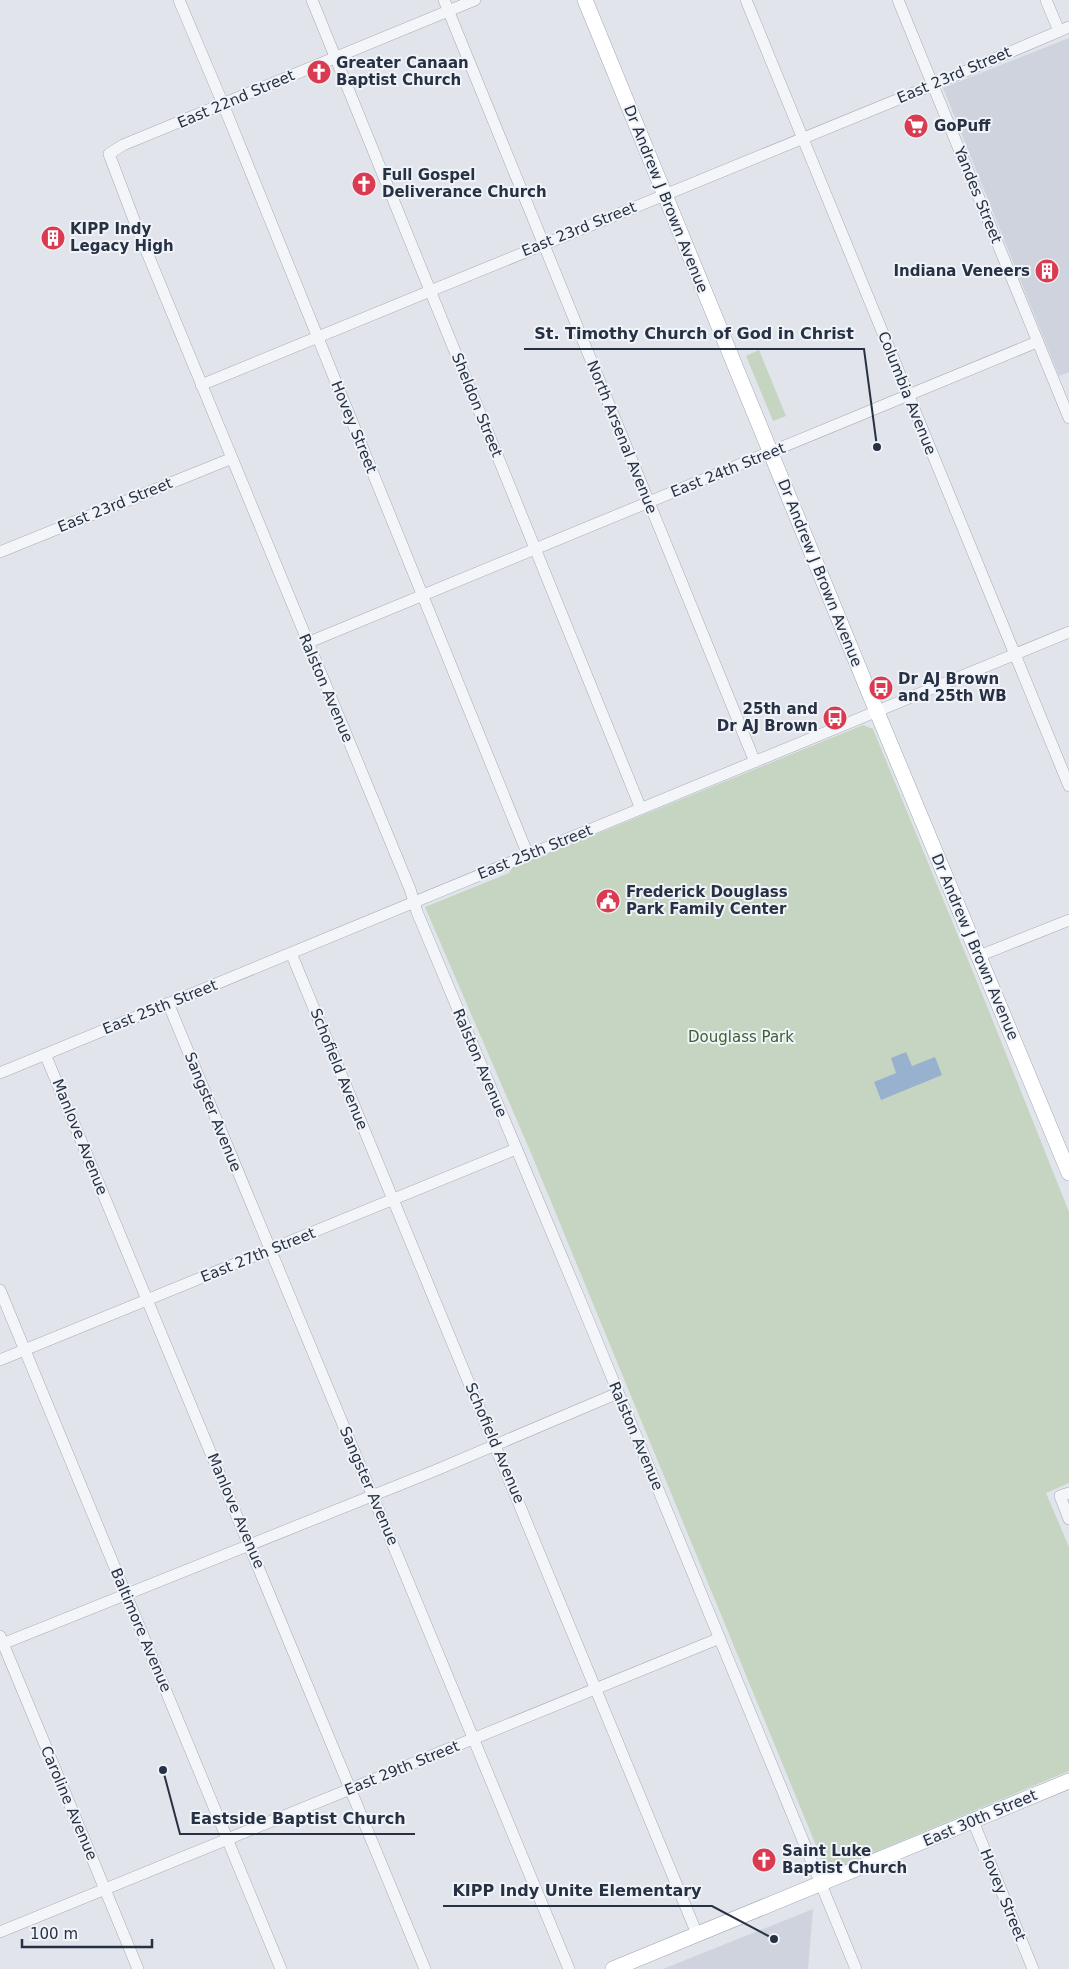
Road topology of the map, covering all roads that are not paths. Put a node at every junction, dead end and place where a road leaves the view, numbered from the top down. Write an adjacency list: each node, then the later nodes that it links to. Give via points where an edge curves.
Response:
1 (179, 0): 12 (street, Hovey Street)
2 (312, 0): 10 (street, Sheldon Street)
3 (475, 0): 8 (street, East 22nd Street)
4 (585, 0): 15 (main road, Dr Andrew J Brown Avenue)
5 (746, 0): 13 (street, Columbia Avenue)
6 (898, 0): 11 (street, Yandes Street)
7 (1046, 0): 9 (street)
8 (446, 5): 10 (street, East 22nd Street); 16 (street, North Arsenal Avenue)
9 (1064, 29): 11 (street, East 23rd Street)
10 (336, 57): 12 (street, East 22nd Street); 17 (street, Sheldon Street)
11 (933, 84): 13 (street, East 23rd Street); 19 (street, Yandes Street)
12 (223, 104): 14 (street, East 22nd Street, via 123,145); 18 (street, Hovey Street)
13 (802, 138): 15 (street, East 23rd Street); 21 (street, Columbia Avenue)
14 (109, 154): 20 (street, Ralston Avenue)
15 (664, 194): 16 (street, East 23rd Street); 23 (main road, Dr Andrew J Brown Avenue)
16 (542, 244): 17 (street, East 23rd Street); 25 (street, North Arsenal Avenue)
17 (430, 291): 18 (street, East 23rd Street); 26 (street, Sheldon Street)
18 (317, 337): 20 (street, East 23rd Street); 28 (street, Hovey Street)
19 (1037, 342): 21 (street, East 24th Street); 22 (street, Yandes Street)
20 (201, 385): 24 (street, Ralston Avenue)
21 (908, 395): 23 (street, East 24th Street); 31 (street, Columbia Avenue)
22 (1069, 418)
23 (770, 452): 25 (street, East 24th Street); 32 (main road, Dr Andrew J Brown Avenue)
24 (230, 458): 27 (street, East 23rd Street); 30 (street, Ralston Avenue)
25 (649, 502): 26 (street, East 24th Street); 33 (street, North Arsenal Avenue)
26 (536, 549): 28 (street, East 24th Street); 35 (street, Sheldon Street)
27 (0, 552)
28 (423, 595): 30 (street, East 24th Street); 36 (street, Hovey Street)
29 (1069, 632): 31 (street, East 25th Street)
30 (307, 643): 37 (street, Ralston Avenue)
31 (1014, 655): 32 (street, East 25th Street); 34 (street, Columbia Avenue)
32 (877, 712): 33 (street, East 25th Street); 40 (main road, Dr Andrew J Brown Avenue)
33 (755, 762): 35 (street, East 25th Street)
34 (1069, 786)
35 (642, 809): 36 (street, East 25th Street)
36 (528, 855): 37 (street, East 25th Street)
37 (414, 902): 39 (street, East 25th Street); 44 (street, Ralston Avenue)
38 (1069, 920): 40 (street)
39 (291, 953): 41 (street, East 25th Street); 46 (street, Schofield Avenue)
40 (978, 956): 45 (main road, Dr Andrew J Brown Avenue)
41 (168, 1003): 42 (street, East 25th Street); 47 (street, Sangster Avenue)
42 (46, 1054): 43 (street, East 25th Street); 49 (street, Manlove Avenue)
43 (0, 1073)
44 (516, 1150): 46 (street, East 27th Street); 52 (street, Ralston Avenue)
45 (1069, 1173)
46 (393, 1200): 47 (street, East 27th Street); 53 (street, Schofield Avenue)
47 (270, 1250): 49 (street, East 27th Street); 54 (street, Sangster Avenue)
48 (0, 1290): 50 (street, Baltimore Avenue)
49 (147, 1300): 50 (street, East 27th Street); 57 (street, Manlove Avenue)
50 (25, 1350): 51 (street, East 27th Street); 58 (street, Baltimore Avenue)
51 (0, 1360)
52 (618, 1393): 53 (street); 59 (street, Ralston Avenue)
53 (496, 1445): 54 (street); 61 (street, Schofield Avenue)
54 (372, 1495): 57 (street); 62 (street, Sangster Avenue)
55 (1064, 1495): 56 (street)
56 (1069, 1519)
57 (249, 1544): 58 (street); 64 (street, Manlove Avenue)
58 (126, 1594): 60 (street); 66 (street, Baltimore Avenue)
59 (720, 1638): 61 (street, East 29th Street); 67 (street, Ralston Avenue)
60 (1, 1642): 68 (street, Caroline Avenue)
61 (596, 1689): 62 (street, East 29th Street); 70 (street, Schofield Avenue)
62 (474, 1739): 64 (street, East 29th Street); 74 (street, Sangster Avenue)
63 (1069, 1781): 65 (main road, East 30th Street)
64 (351, 1789): 66 (street, East 29th Street); 73 (street, Manlove Avenue)
65 (973, 1821): 67 (main road, East 30th Street); 77 (street, Hovey Street)
66 (228, 1839): 68 (street, East 29th Street); 72 (street, Baltimore Avenue)
67 (822, 1884): 70 (main road, East 30th Street); 76 (street, Ralston Avenue)
68 (105, 1889): 69 (street, East 29th Street); 71 (street, Caroline Avenue)
69 (0, 1932)
70 (697, 1934): 75 (main road, East 30th Street)
71 (138, 1969)
72 (281, 1969)
73 (425, 1969)
74 (569, 1969)
75 (613, 1969)
76 (856, 1969)
77 (1033, 1969)

